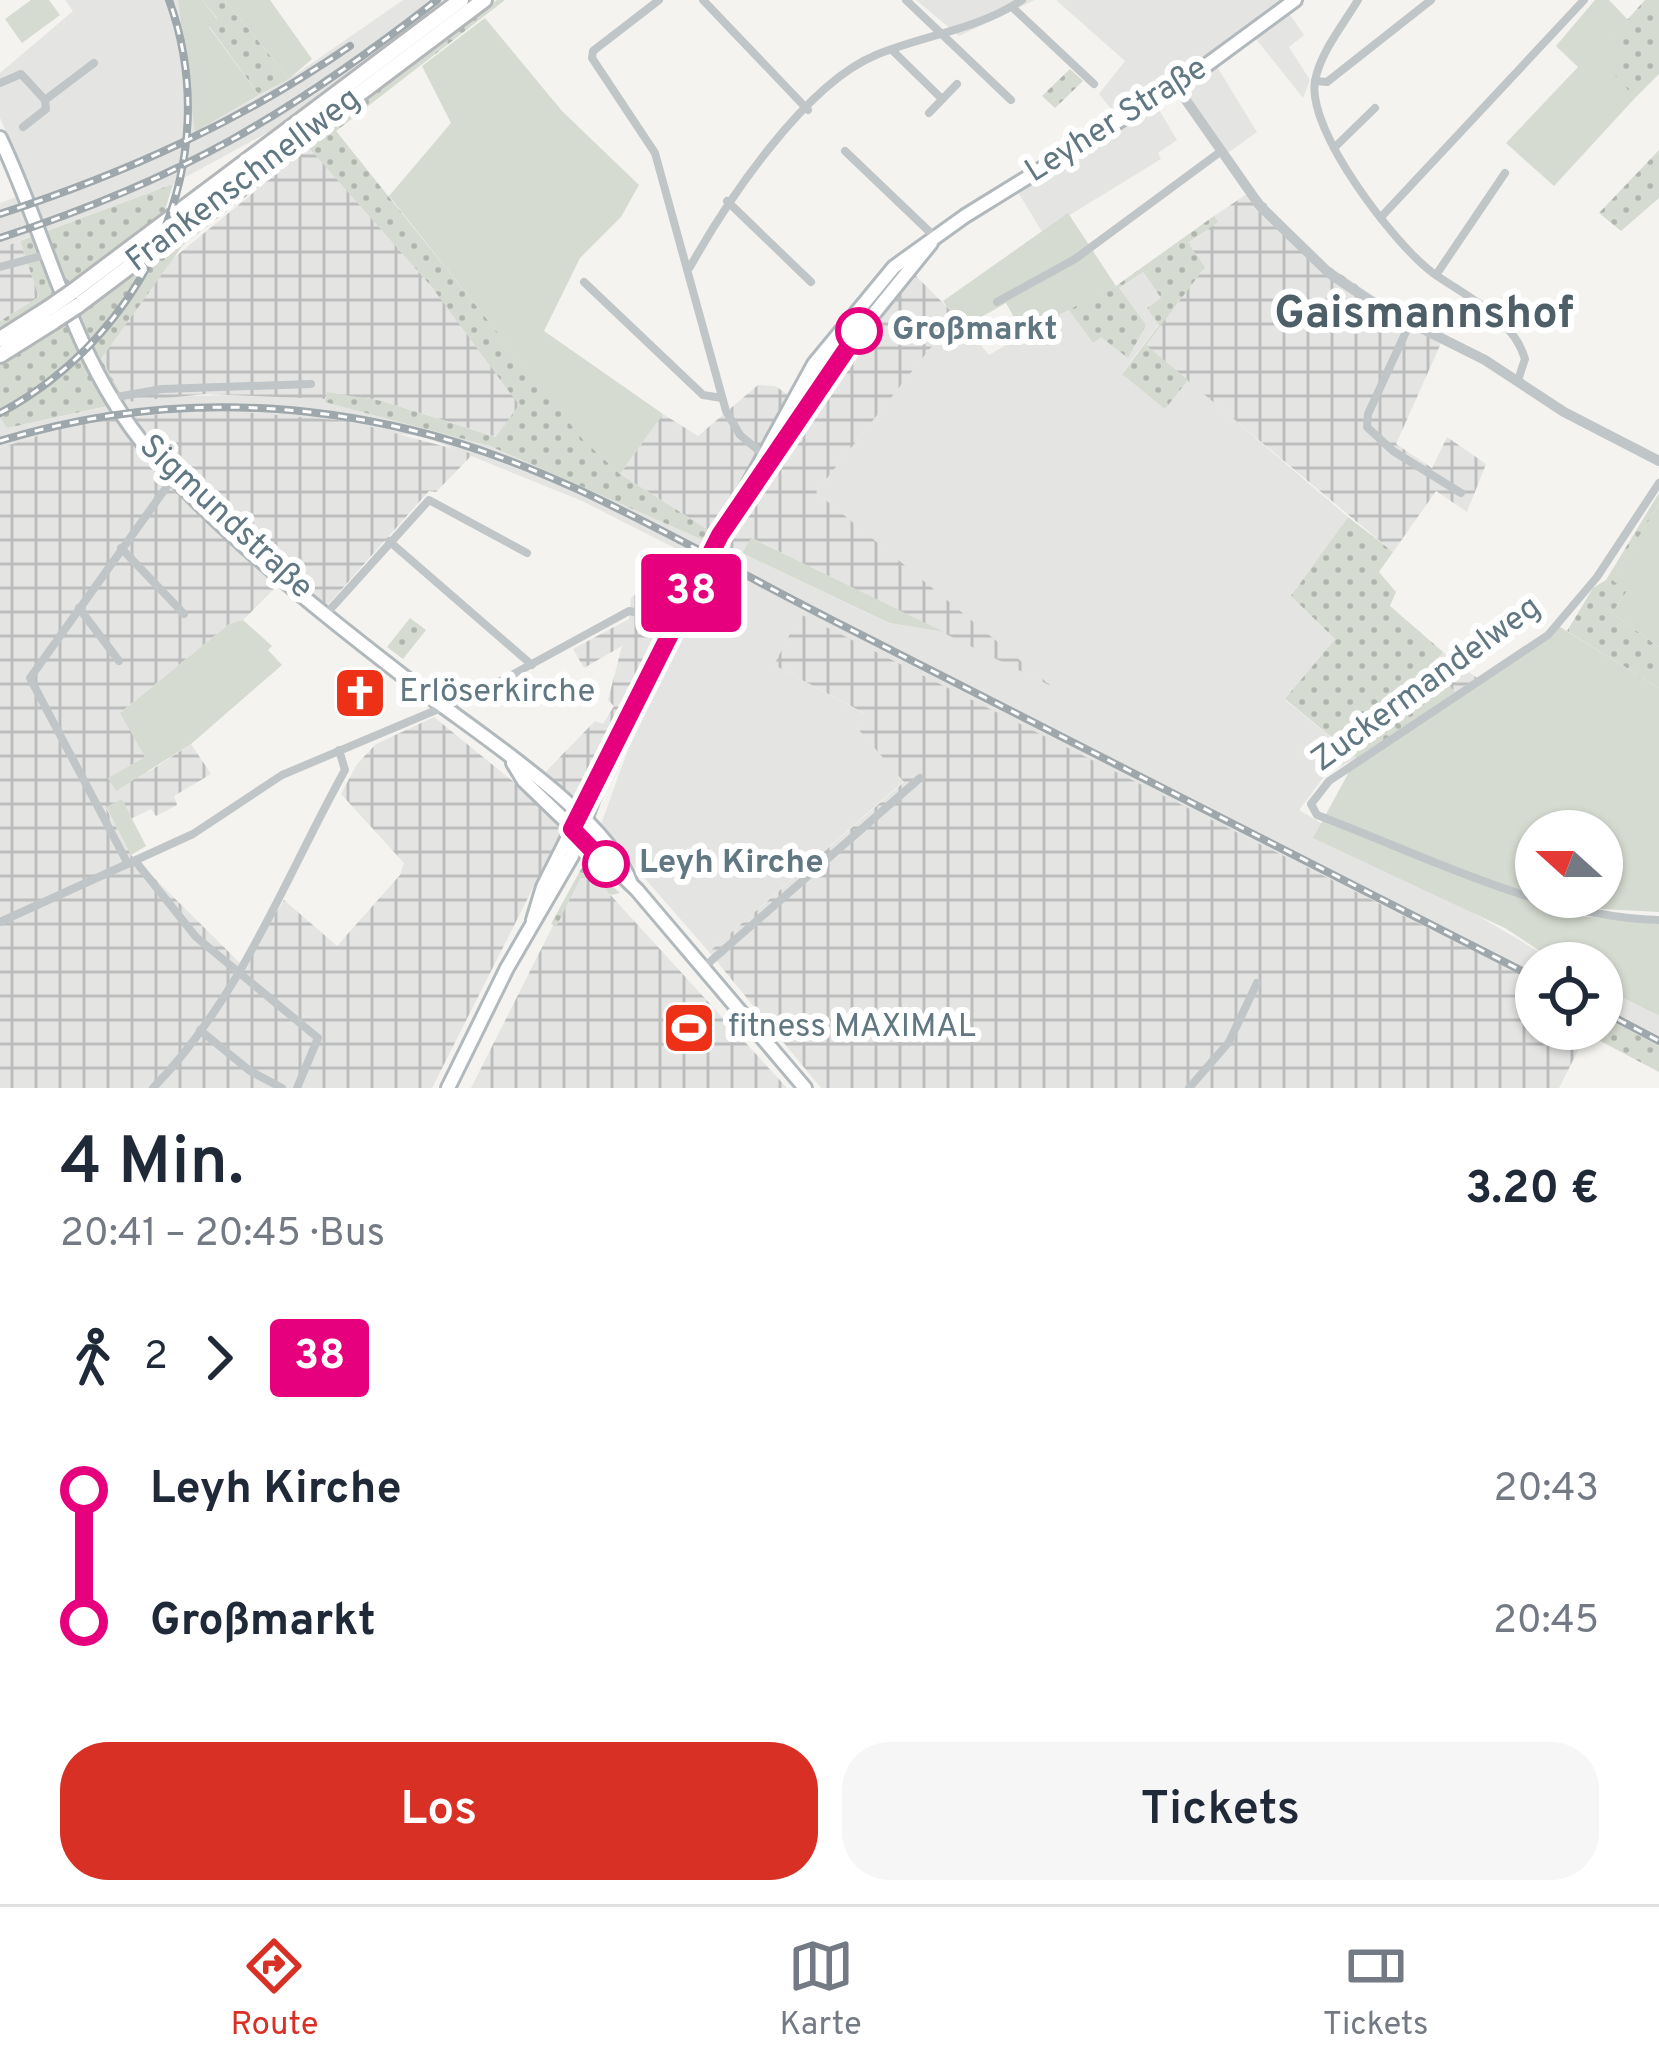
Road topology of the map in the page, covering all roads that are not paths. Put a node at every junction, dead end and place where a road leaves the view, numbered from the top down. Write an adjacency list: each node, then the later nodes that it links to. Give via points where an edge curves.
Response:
1 (460, 0): 41 (highway, Frankenschnellweg)
2 (484, 0): 41 (highway, Frankenschnellweg)
3 (659, 0): 37 (street, via 591,54 655,153)
4 (703, 0): 24 (street)
5 (906, 0): 12 (street)
6 (1022, 0): 11 (street)
7 (1295, 0): 19 (main road, Leyher Straße)
8 (1358, 0): 15 (street)
9 (1431, 0): 15 (street, via 1327,82)
10 (1584, 0): 33 (street)
11 (1012, 7): 12 (street); 18 (street)
12 (948, 34): 13 (street); 22 (street)
13 (892, 50): 20 (street); 24 (street, via 854,66)
14 (94, 63): 21 (street)
15 (1315, 81): 28 (street, via 1315,105)
16 (0, 83): 21 (street, via 21,74)
17 (957, 84): 20 (street)
18 (1094, 84)
19 (1175, 86): 30 (street); 34 (main road, Leyher Straße)
20 (942, 99): 25 (street)
21 (45, 100): 26 (street, via 46,109)
22 (1011, 100)
23 (1375, 107): 28 (street)
24 (808, 110): 32 (street)
25 (929, 113)
26 (23, 127)
27 (0, 138): 35 (main road, Sigmundstraße)
28 (1334, 149): 33 (street)
29 (845, 151): 34 (street)
30 (1220, 152): 42 (street, via 1075,259); 44 (street, via 1299,248)
31 (1505, 173): 38 (street)
32 (727, 201): 37 (street); 40 (street)
33 (1383, 215): 38 (street)
34 (935, 237): 51 (main road, Leyher Straße)
35 (45, 255): 36 (street); 50 (main road, Sigmundstraße)
36 (0, 268)
37 (689, 268): 49 (street)
38 (1436, 275): 47 (street, via 1513,335 1525,358)
39 (584, 282): 49 (street, via 703,395)
40 (811, 282)
41 (74, 299): 43 (highway, Frankenschnellweg, bridge)
42 (997, 302)
43 (51, 315): 45 (highway, Frankenschnellweg); 46 (highway, Frankenschnellweg)
44 (1410, 323): 47 (street); 55 (street, via 1367,427)
45 (0, 339)
46 (0, 355)
47 (1518, 380): 52 (street)
48 (311, 384): 50 (street, via 162,389)
49 (722, 398): 51 (street, via 735,429)
50 (110, 399): 53 (main road, Sigmundstraße)
51 (768, 458): 56 (main road, Leyher Straße)
52 (1659, 461)
53 (174, 477): 58 (street); 63 (main road, Sigmundstraße)
54 (1659, 483): 72 (street, Zuckermandelweg, via 1598,577 1548,635 1329,782 1311,803 1312,811 1572,910)
55 (1461, 493)
56 (717, 540)
57 (389, 541): 59 (street, via 433,500); 63 (street); 66 (street)
58 (121, 548): 61 (street); 62 (street)
59 (527, 553)
60 (706, 561): 64 (main road)
61 (79, 608): 65 (street); 71 (street, via 29,677)
62 (184, 614)
63 (326, 614): 67 (main road, Sigmundstraße)
64 (677, 621): 66 (street, via 629,611); 70 (main road)
65 (119, 661)
66 (532, 665): 67 (street)
67 (441, 706): 68 (street); 70 (main road, Sigmundstraße)
68 (339, 750): 71 (street); 75 (street, via 345,770 283,901)
69 (920, 778): 74 (street)
70 (579, 827): 74 (main road, Sigmundstraße); 81 (main road)
71 (132, 863): 73 (street); 75 (street)
72 (1659, 920)
73 (0, 922)
74 (704, 967): 82 (main road, Sigmundstraße)
75 (236, 973): 77 (street); 80 (street, via 319,1044)
76 (1257, 983): 83 (street, via 1229,1042)
77 (200, 1030): 78 (street); 79 (street)
78 (153, 1088)
79 (282, 1088)
80 (297, 1088)
81 (448, 1088)
82 (805, 1088)
83 (1189, 1088)

